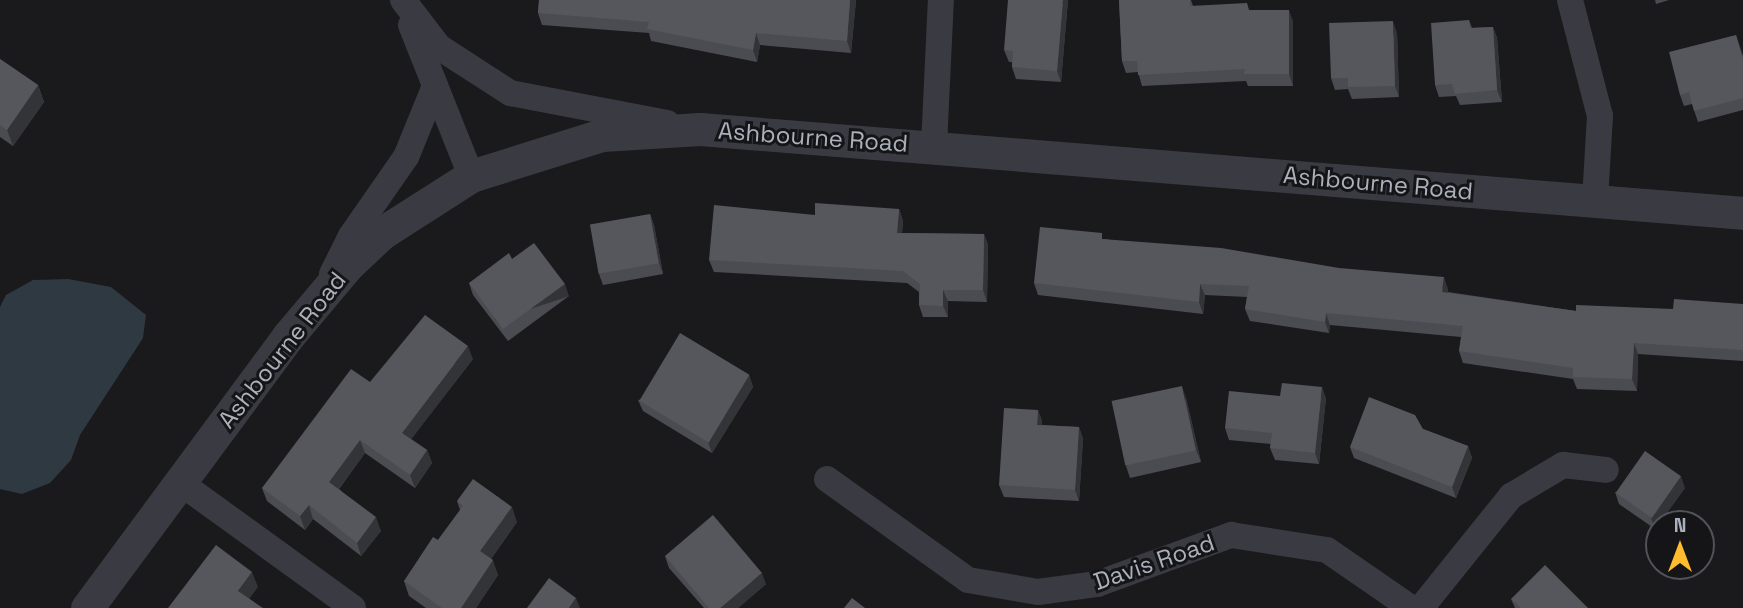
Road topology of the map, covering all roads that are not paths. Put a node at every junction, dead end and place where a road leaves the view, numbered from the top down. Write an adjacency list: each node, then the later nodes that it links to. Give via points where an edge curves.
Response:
1 (402, 0): 4 (street); 5 (street, via 439,47 510,93)
2 (941, 0): 6 (street)
3 (1570, 0): 8 (street, via 1600,116)
4 (435, 86): 7 (street); 10 (street, via 406,157 351,236)
5 (700, 129): 6 (street, Ashbourne Road); 7 (street, Ashbourne Road, via 602,135)
6 (934, 146): 8 (street, Ashbourne Road)
7 (471, 176): 10 (street, Ashbourne Road, via 382,233)
8 (1595, 201): 9 (street, Ashbourne Road)
9 (1743, 213)
10 (319, 298): 13 (street, Ashbourne Road)
11 (1606, 470): 17 (street, via 1563,465 1511,496)
12 (827, 479): 16 (street, Davis Road, via 968,580 1038,592 1097,584 1231,535 1327,550)
13 (182, 484): 14 (street, Ashbourne Road); 15 (street)
14 (87, 608)
15 (353, 608)
16 (1411, 608)
17 (1421, 608)

